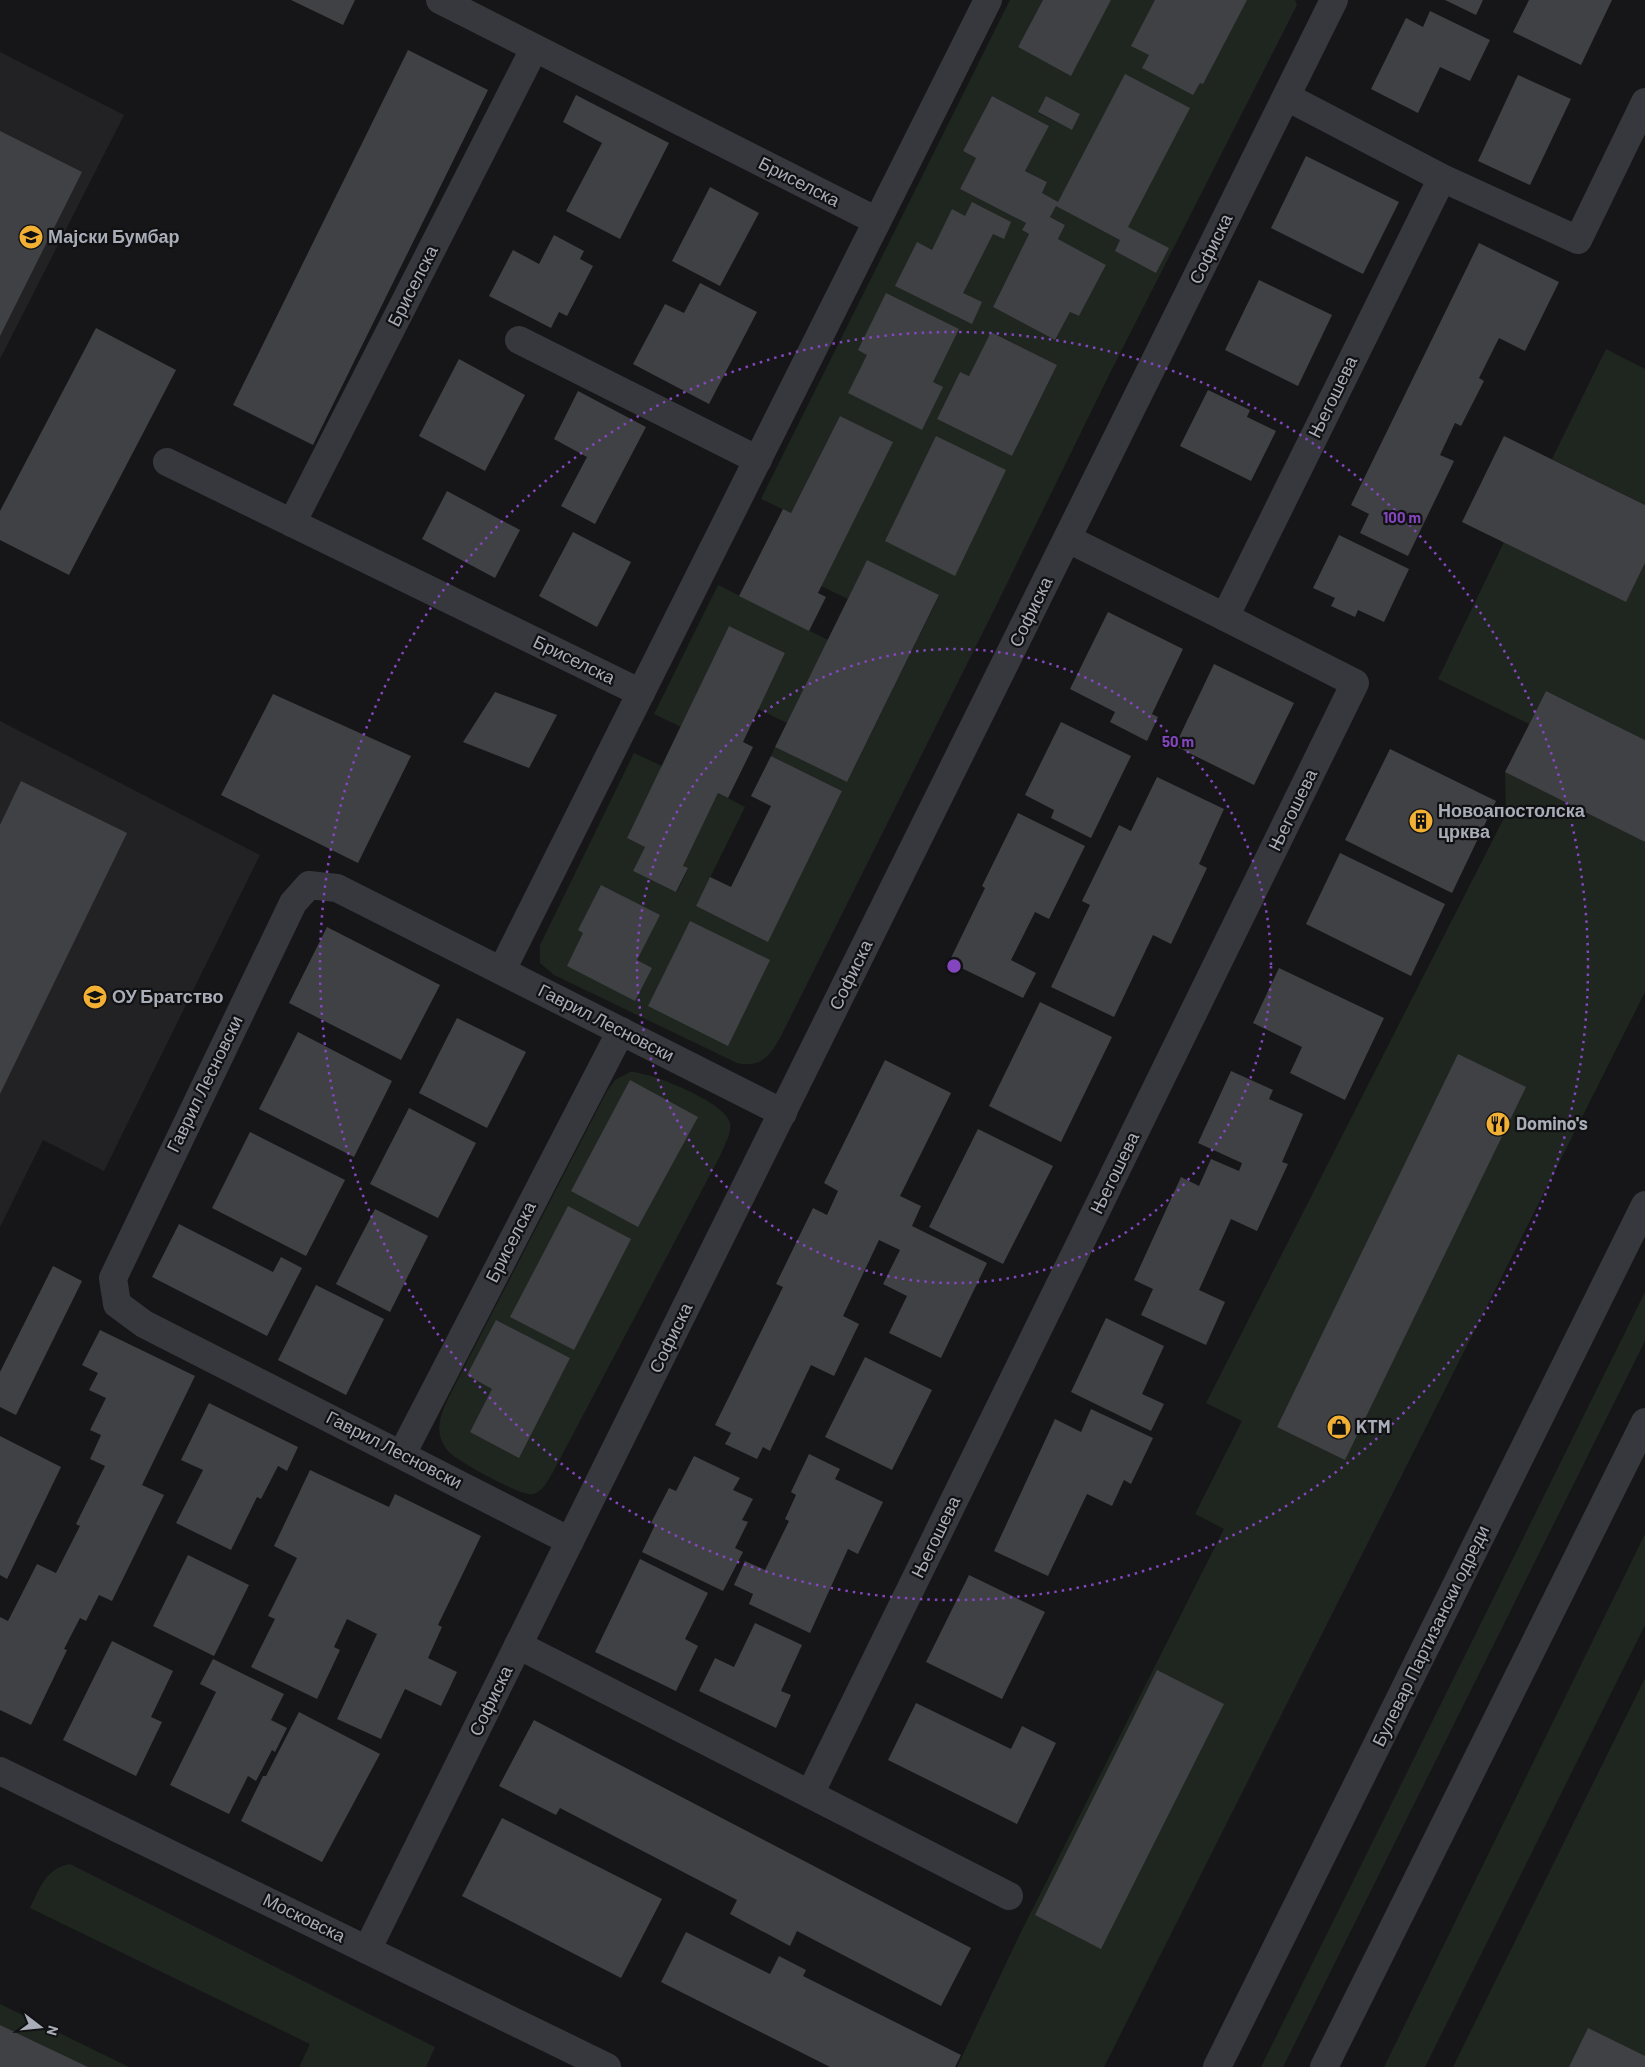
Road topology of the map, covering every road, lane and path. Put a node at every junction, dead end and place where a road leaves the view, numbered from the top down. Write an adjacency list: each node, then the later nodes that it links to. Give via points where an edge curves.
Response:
1 (440, 0): 4 (street, Бриселска)
2 (988, 0): 8 (street)
3 (1334, 0): 5 (street, Софиска)
4 (534, 49): 8 (street, Бриселска); 12 (street, Бриселска)
5 (1287, 97): 7 (street); 13 (street, Софиска)
6 (1645, 102): 7 (street, via 1578,240)
7 (1442, 178): 14 (street, Његошева)
8 (877, 221): 10 (street)
9 (518, 340): 10 (street)
10 (758, 460): 15 (street)
11 (167, 462): 12 (street, Бриселска)
12 (292, 523): 15 (street, Бриселска)
13 (1068, 539): 14 (street, Његошева); 18 (street, Софиска)
14 (1225, 617): 25 (street, Његошева, via 1355,684)
15 (641, 693): 16 (street)
16 (502, 970): 17 (street, Гаврил Лесновски); 21 (street, Гаврил Лесновски, via 337,888 310,885 293,903 113,1278 117,1304 144,1324)
17 (621, 1030): 18 (street, Гаврил Лесновски); 21 (street, Бриселска)
18 (783, 1113): 22 (street, Софиска)
19 (1645, 1205): 29 (street, Булевар Партизански одреди)
20 (1645, 1422): 30 (street)
21 (402, 1454): 22 (street, Гаврил Лесновски)
22 (570, 1541): 23 (street, Софиска)
23 (518, 1645): 25 (street); 27 (street, Софиска)
24 (0, 1771): 27 (street, Московска)
25 (810, 1794): 26 (street)
26 (1009, 1896)
27 (367, 1950): 28 (street, Московска)
28 (607, 2067)
29 (1217, 2067)
30 (1324, 2067)

